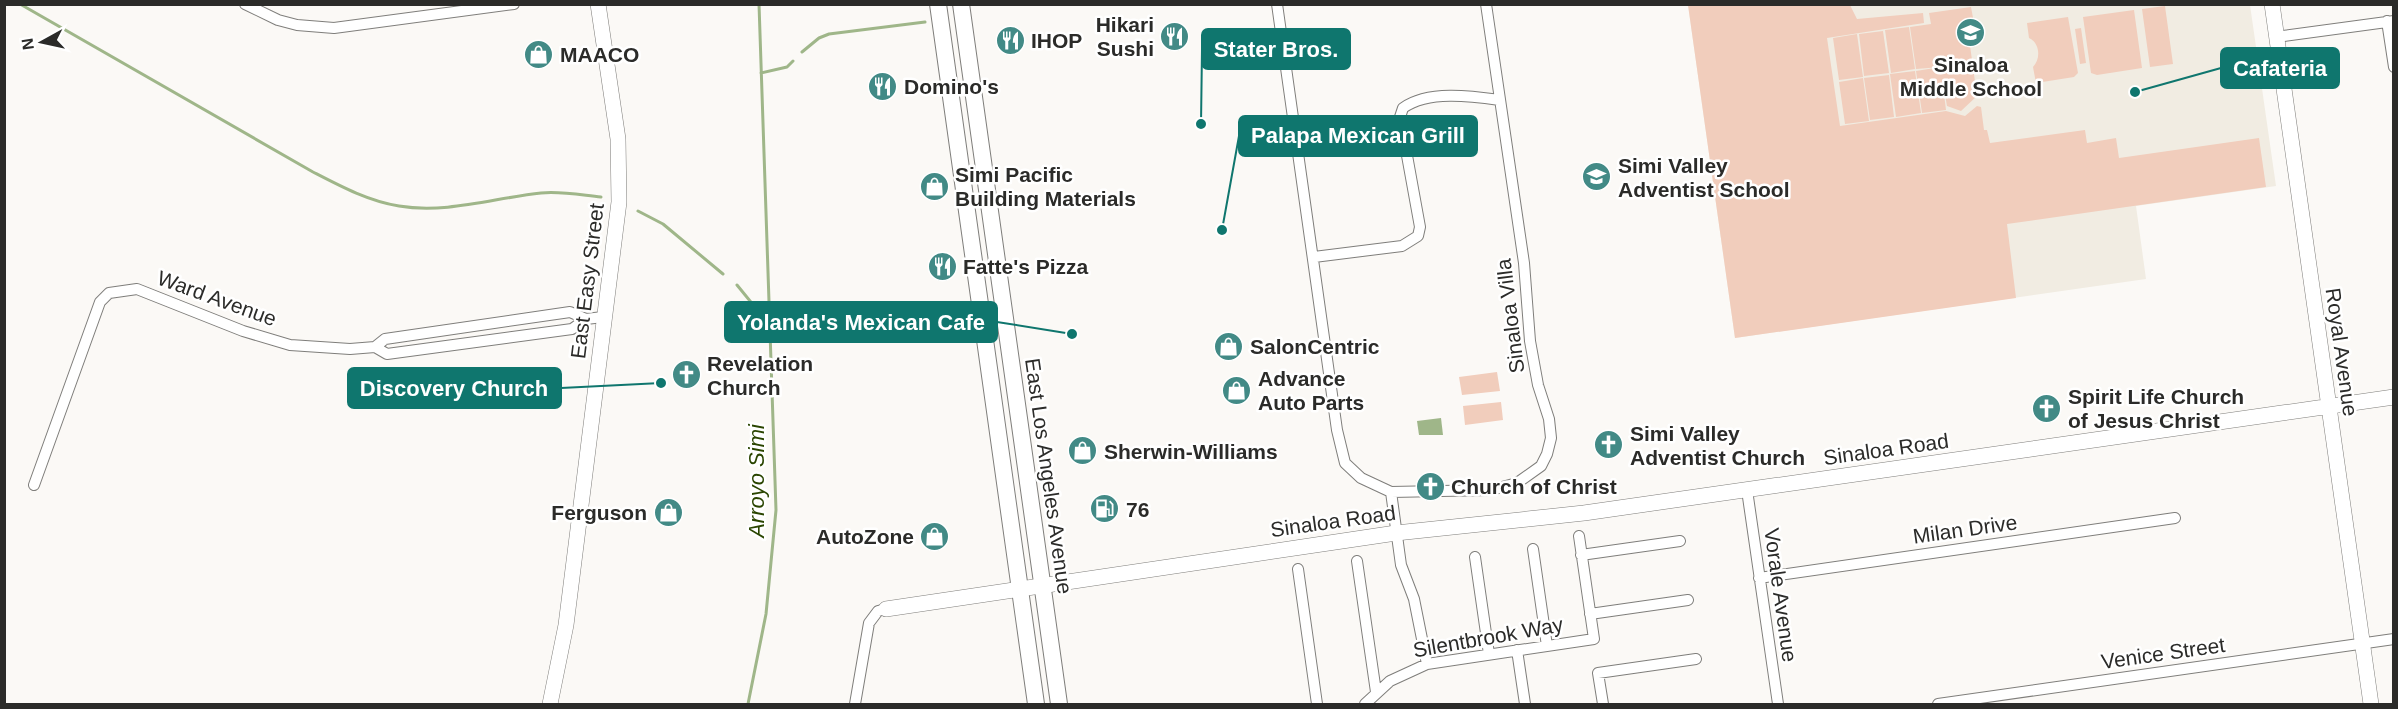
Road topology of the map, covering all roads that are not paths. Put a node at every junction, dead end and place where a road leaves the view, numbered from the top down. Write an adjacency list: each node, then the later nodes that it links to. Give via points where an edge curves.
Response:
1 (245, 4): 2 (street, via 278,20 334,28)
2 (514, 4)
3 (598, 4): 14 (street, East Easy Street, via 620,165 619,202)
4 (938, 4): 35 (main road, East Los Angeles Avenue)
5 (961, 4): 34 (main road, East Los Angeles Avenue)
6 (1277, 4): 13 (street, Sinaloa Villa)
7 (1486, 4): 12 (street, Sinaloa Villa)
8 (2272, 4): 10 (street, Royal Avenue)
9 (2390, 21): 10 (street); 11 (street)
10 (2276, 37): 20 (street, Royal Avenue)
11 (2394, 67)
12 (1500, 100): 13 (street, via 1423,99 1403,108 1400,117 1420,227 1418,237 1402,246); 23 (street, Sinaloa Villa, via 1524,262 1530,341 1549,419 1551,438 1547,454 1541,466 1517,483 1491,490)
13 (1314, 257): 23 (street, Sinaloa Villa, via 1337,430 1345,463 1361,478)
14 (603, 317): 15 (street, Ward Avenue); 48 (street, East Easy Street, via 566,625)
15 (586, 319): 16 (street, Ward Avenue, via 570,312); 17 (street, Ward Avenue, via 572,328)
16 (454, 328): 17 (street); 18 (street, Ward Avenue, via 385,339)
17 (457, 344): 18 (street, Ward Avenue, via 387,354)
18 (375, 347): 21 (street, Ward Avenue, via 324,349 290,345 243,331 137,289 109,293 100,302)
19 (2394, 397): 20 (street, Sinaloa Road)
20 (2329, 407): 22 (street, Sinaloa Road); 40 (street, Royal Avenue)
21 (34, 485)
22 (1747, 490): 25 (street, Sinaloa Road, via 1584,513); 33 (street, Vorale Avenue)
23 (1391, 492): 25 (street)
24 (2175, 518): 33 (street, Milan Drive)
25 (1395, 530): 34 (street, Sinaloa Road); 45 (street)
26 (1579, 536): 29 (street)
27 (1680, 541): 29 (street)
28 (1533, 549): 41 (street)
29 (1581, 555): 38 (street)
30 (1475, 557): 43 (street)
31 (1357, 561): 46 (street)
32 (1298, 569): 52 (street)
33 (1759, 578): 56 (street, Vorale Avenue)
34 (1041, 586): 35 (street, Sinaloa Road); 51 (main road, East Los Angeles Avenue)
35 (1019, 590): 37 (street, Sinaloa Road); 50 (main road, East Los Angeles Avenue)
36 (1688, 600): 38 (street)
37 (886, 609): 49 (street, via 878,611 869,623)
38 (1590, 614): 41 (street, Silentbrook Way, via 1594,639)
39 (2394, 639): 40 (street, Venice Street)
40 (2362, 644): 47 (street, Venice Street); 58 (street, Royal Avenue)
41 (1547, 646): 42 (street, Silentbrook Way)
42 (1517, 650): 43 (street, Silentbrook Way); 54 (street)
43 (1489, 654): 45 (street, Silentbrook Way)
44 (1696, 658): 55 (street, via 1599,673)
45 (1427, 664): 46 (street, Silentbrook Way, via 1407,671)
46 (1376, 692): 53 (street, Silentbrook Way)
47 (1994, 700): 57 (street, Venice Street)
48 (550, 705)
49 (855, 705)
50 (1036, 705)
51 (1059, 705)
52 (1317, 705)
53 (1365, 705)
54 (1525, 705)
55 (1603, 705)
56 (1778, 705)
57 (1938, 705)
58 (2371, 705)

